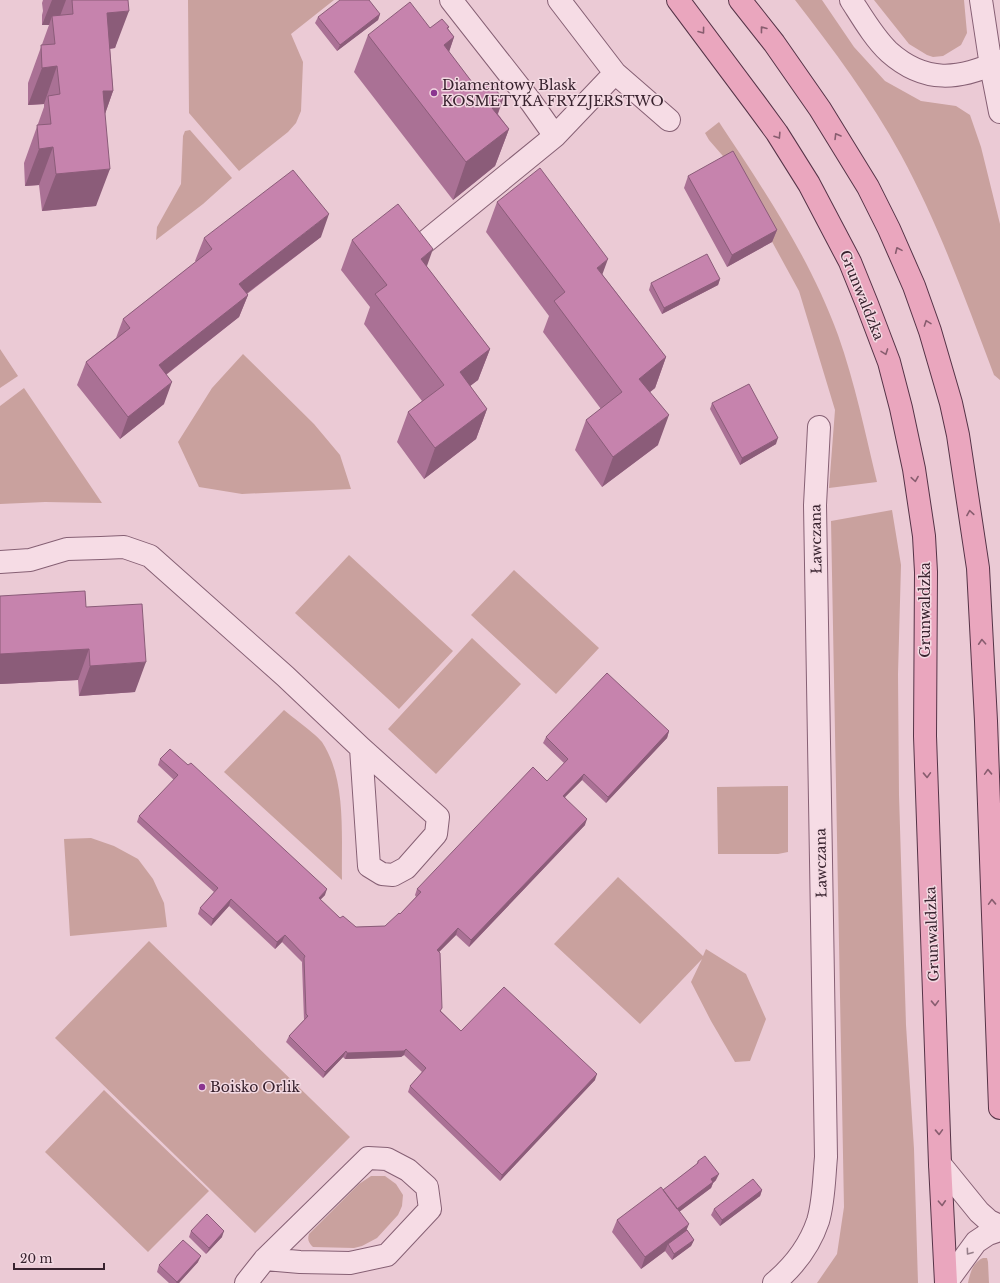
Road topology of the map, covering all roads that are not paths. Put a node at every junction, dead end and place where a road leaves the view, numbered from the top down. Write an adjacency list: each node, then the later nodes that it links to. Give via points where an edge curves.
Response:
1 (451, 0): 11 (street)
2 (559, 0): 8 (street)
3 (678, 0): 18 (main road, Grunwaldzka, one-way to 18, via 760,109 809,184 850,262 889,362 901,408 914,468 924,536 926,572 925,736)
4 (740, 0): 16 (main road, one-way to 4, via 978,568 951,403 914,286 868,187 820,109)
5 (850, 0): 7 (street, via 888,51 922,72 933,76 947,76 974,71)
6 (981, 0): 7 (street)
7 (995, 63): 9 (street)
8 (616, 73): 10 (street); 11 (street)
9 (1000, 112)
10 (669, 120)
11 (555, 136): 12 (street)
12 (425, 242)
13 (819, 427): 23 (street, Ławczana, via 815,505 826,1157 818,1222 798,1259)
14 (0, 562): 15 (street, via 30,560 67,549 124,547 150,556 285,676)
15 (361, 748): 15 (street, via 438,817 436,834 406,868 393,874 382,874 369,866)
16 (1000, 1095): 17 (main road)
17 (1000, 1108)
18 (940, 1164): 19 (street, via 979,1212); 24 (main road, Grunwaldzka, one-way to 24)
19 (1000, 1226)
20 (1000, 1230): 24 (street, one-way to 24, via 976,1242)
21 (265, 1259): 21 (street, via 368,1158 387,1159 408,1170 427,1187 430,1209 387,1256 350,1262); 22 (street)
22 (246, 1283)
23 (774, 1283)
24 (946, 1283)

